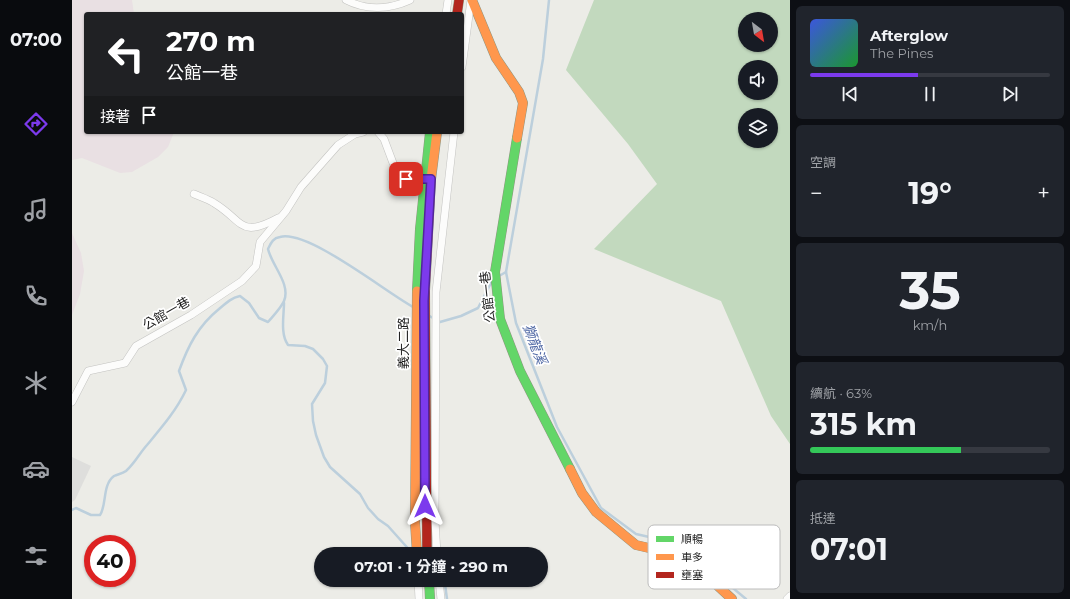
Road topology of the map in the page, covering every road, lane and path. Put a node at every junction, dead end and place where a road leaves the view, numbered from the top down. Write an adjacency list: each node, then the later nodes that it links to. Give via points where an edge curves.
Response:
1 (346, 0): 2 (street, via 358,6 382,7 398,6)
2 (410, 0)
3 (448, 0): 6 (street)
4 (459, 0): 7 (street)
5 (472, 0): 8 (street); 21 (street, 公館一巷, via 492,52 520,93 523,103 495,272 500,319 520,371 582,493 596,512 636,545)
6 (446, 12)
7 (457, 12)
8 (464, 54)
9 (355, 134): 16 (street, 公館一巷, via 338,146 301,187)
10 (380, 134): 14 (street, via 400,177)
11 (430, 134): 14 (street, 義大二路)
12 (438, 134): 14 (street, 義大二路)
13 (454, 134): 20 (street, via 436,292)
14 (427, 179): 18 (street, 義大二路, via 416,308); 19 (street, 義大二路, via 424,301)
15 (194, 194): 16 (street, via 215,203 241,226 248,228 264,226)
16 (286, 211): 17 (street, 公館一巷, via 260,242 256,266 242,281 191,315 136,346 125,363 88,371)
17 (72, 402)
18 (417, 547)
19 (427, 547)
20 (437, 547)
21 (648, 548)
22 (418, 587): 27 (street)
23 (429, 587): 28 (street)
24 (440, 587): 29 (street)
25 (721, 589): 30 (street, 公館一巷)
26 (790, 596): 31 (street)
27 (419, 599)
28 (430, 599)
29 (441, 599)
30 (732, 599)
31 (787, 599)

